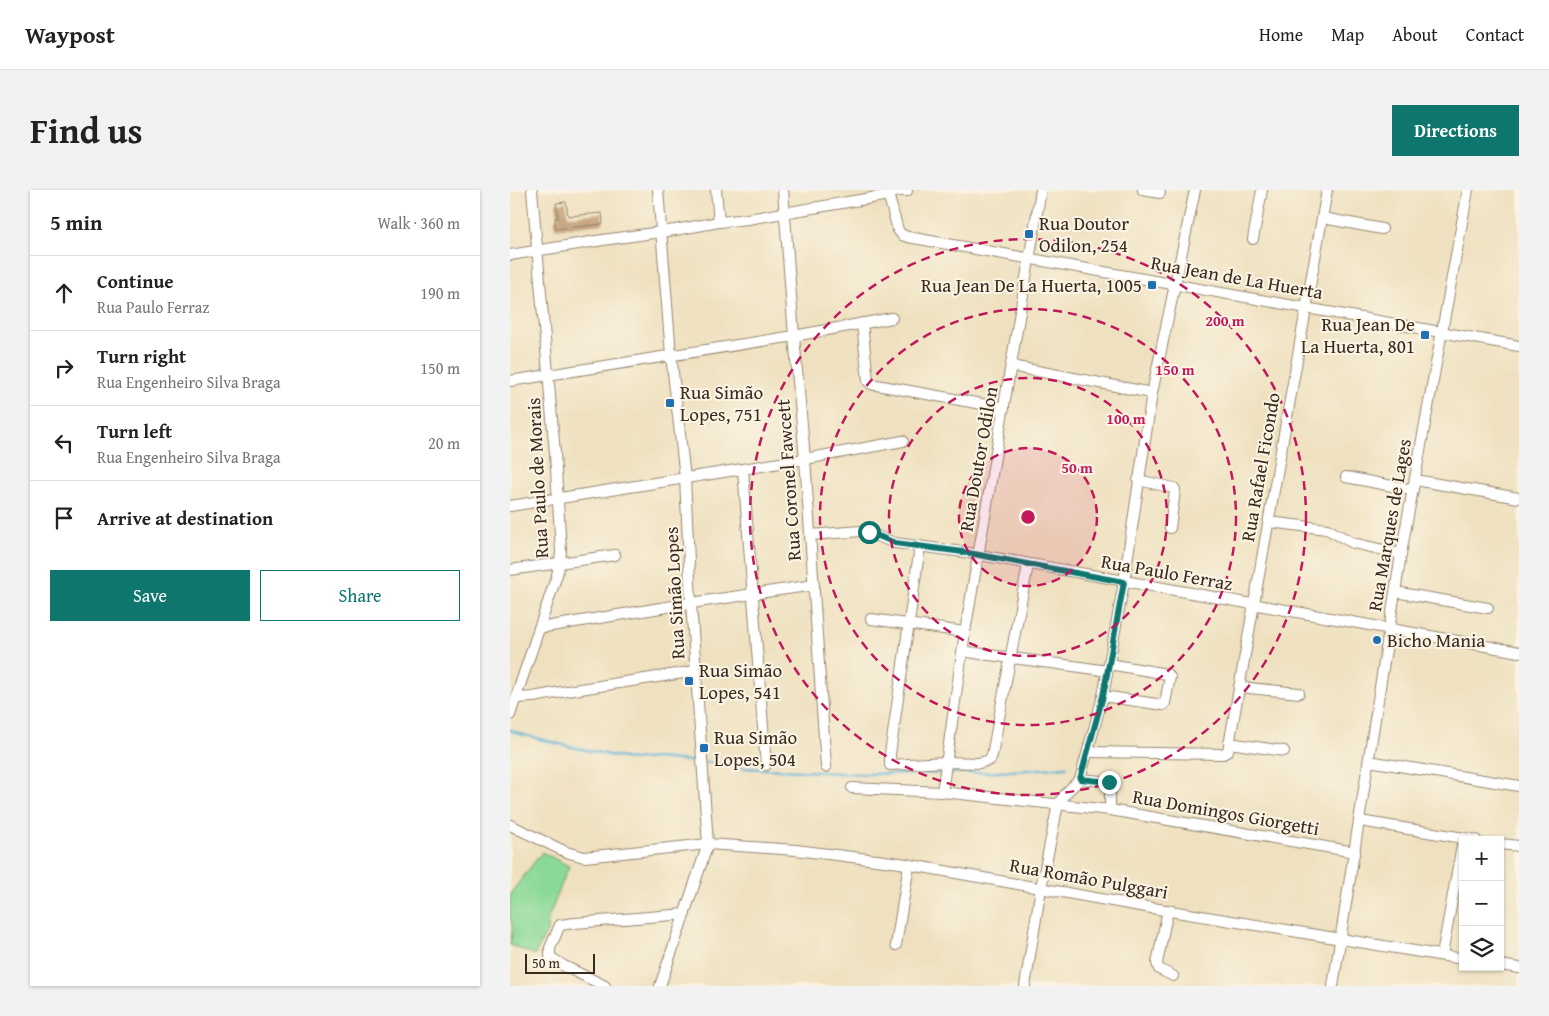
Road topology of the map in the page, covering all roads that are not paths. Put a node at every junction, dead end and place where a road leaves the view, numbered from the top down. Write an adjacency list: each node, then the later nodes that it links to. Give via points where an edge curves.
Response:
1 (532, 190): 20 (street, Rua Paulo de Morais)
2 (658, 190): 18 (street, Rua Simão Lopes)
3 (716, 190): 16 (street)
4 (783, 190): 14 (street, Rua Coronel Fawcett)
5 (1041, 190): 22 (street, Rua Doutor Odilon)
6 (1143, 190): 13 (street)
7 (1195, 190): 23 (street)
8 (1262, 190): 19 (street)
9 (1327, 190): 15 (street, Rua Rafael Ficondo)
10 (1468, 190): 27 (street, Rua Marques de Lages)
11 (908, 191): 12 (street)
12 (888, 192): 14 (street); 22 (street, Rua Jean de La Huerta, via 898,230 908,237)
13 (1160, 193)
14 (785, 212): 16 (street); 28 (street, Rua Coronel Fawcett)
15 (1323, 218): 17 (street); 24 (street, Rua Rafael Ficondo)
16 (720, 222): 18 (street)
17 (1382, 229)
18 (661, 232): 20 (street); 30 (street, Rua Simão Lopes)
19 (1253, 238)
20 (538, 250): 21 (street); 32 (street, Rua Paulo de Morais)
21 (510, 255)
22 (1028, 258): 23 (street, Rua Jean de La Huerta); 31 (street, Rua Doutor Odilon)
23 (1175, 284): 24 (street, Rua Jean de La Huerta); 34 (street)
24 (1306, 307): 27 (street, Rua Jean de La Huerta); 46 (street, Rua Rafael Ficondo)
25 (892, 318): 26 (street)
26 (862, 323): 28 (street); 35 (street, via 868,381 871,384)
27 (1443, 332): 29 (street, Rua Jean de La Huerta); 42 (street, Rua Marques de Lages)
28 (794, 336): 30 (street); 37 (street, Rua Coronel Fawcett)
29 (1519, 346)
30 (671, 355): 32 (street); 40 (street, Rua Simão Lopes)
31 (1011, 366): 34 (street); 35 (street, Rua Doutor Odilon)
32 (548, 375): 33 (street); 44 (street, Rua Paulo de Morais)
33 (510, 381)
34 (1152, 393): 41 (street)
35 (1004, 408): 52 (street, Rua Doutor Odilon)
36 (903, 441): 37 (street)
37 (805, 460): 38 (street); 48 (street, Rua Coronel Fawcett)
38 (743, 469): 40 (street); 59 (street)
39 (1346, 477): 42 (street)
40 (685, 478): 44 (street); 60 (street, Rua Simão Lopes)
41 (1138, 480): 47 (street, via 1174,488); 56 (street)
42 (1414, 485): 43 (street); 50 (street, Rua Marques de Lages)
43 (1519, 498)
44 (559, 499): 45 (street); 53 (street, Rua Paulo de Morais)
45 (510, 506)
46 (1269, 522): 50 (street, via 1327,529 1353,543); 61 (street, Rua Rafael Ficondo)
47 (1170, 528)
48 (810, 535): 49 (street, Rua Paulo Ferraz, via 861,531 895,543); 57 (street, Rua Coronel Fawcett)
49 (920, 546): 52 (street, Rua Paulo Ferraz); 64 (street)
50 (1401, 554): 58 (street, Rua Marques de Lages)
51 (615, 555): 53 (street)
52 (978, 556): 54 (street, Rua Paulo Ferraz); 67 (street, Rua Doutor Odilon)
53 (560, 562): 55 (street); 65 (street, Rua Paulo de Morais)
54 (1028, 565): 56 (street, Rua Paulo Ferraz); 70 (street)
55 (510, 570)
56 (1124, 582): 61 (street, Rua Paulo Ferraz); 71 (street)
57 (814, 585): 59 (street); 84 (street, Rua Coronel Fawcett)
58 (1395, 592): 62 (street); 66 (street, Rua Marques de Lages)
59 (753, 594): 60 (street); 82 (street)
60 (691, 603): 65 (street); 72 (street, Rua Simão Lopes)
61 (1254, 605): 66 (street, Rua Paulo Ferraz); 73 (street, Rua Rafael Ficondo)
62 (1488, 608)
63 (871, 619): 64 (street)
64 (909, 624): 67 (street); 83 (street, via 890,765)
65 (539, 628): 76 (street, Rua Paulo de Morais)
66 (1389, 630): 69 (street, Rua Paulo Ferraz); 81 (street, Rua Marques de Lages)
67 (965, 632): 68 (street, Rua Doutor Odilon)
68 (963, 651): 70 (street); 83 (street, Rua Doutor Odilon)
69 (1519, 652)
70 (1010, 658): 71 (street); 83 (street, via 990,760)
71 (1108, 668): 75 (street); 75 (street, via 1167,674 1170,678 1163,705)
72 (696, 671): 76 (street); 94 (street, Rua Simão Lopes)
73 (1239, 688): 74 (street); 78 (street, Rua Rafael Ficondo)
74 (1299, 694)
75 (1103, 696): 80 (street)
76 (516, 698): 77 (street, Rua Paulo de Morais)
77 (510, 715)
78 (1228, 747): 79 (street); 80 (street, via 1223,754)
79 (1284, 751)
80 (1088, 752): 85 (street)
81 (1369, 761): 86 (street); 91 (street, Rua Marques de Lages)
82 (766, 765)
83 (946, 765): 88 (street, Rua Doutor Odilon)
84 (826, 767)
85 (1080, 779): 89 (street); 90 (street, via 1110,784)
86 (1519, 786)
87 (852, 788): 88 (street, Rua Domingos Giorgetti)
88 (942, 792): 89 (street, Rua Domingos Giorgetti)
89 (1058, 804): 90 (street, Rua Domingos Giorgetti); 100 (street)
90 (1110, 810): 97 (street, Rua Domingos Giorgetti)
91 (1360, 821): 93 (street); 97 (street, Rua Marques de Lages)
92 (510, 825): 94 (street, Rua Romão Pulggari, via 566,852 584,857)
93 (1459, 838)
94 (708, 844): 99 (street, Rua Romão Pulggari, via 796,850); 102 (street, Rua Simão Lopes)
95 (1504, 844): 96 (street)
96 (1519, 846)
97 (1355, 852): 103 (street, Rua Marques de Lages)
98 (1459, 861): 105 (street)
99 (909, 865): 100 (street, Rua Romão Pulggari); 104 (street)
100 (1041, 888): 101 (street, Rua Romão Pulggari); 112 (street)
101 (1168, 910): 103 (street, Rua Romão Pulggari); 109 (street, via 1157,963 1159,969)
102 (685, 914): 110 (street, via 560,925 550,948 550,957); 111 (street, Rua Simão Lopes)
103 (1341, 938): 105 (street, Rua Romão Pulggari); 113 (street, Rua Marques de Lages)
104 (896, 945)
105 (1442, 955): 106 (street, Rua Romão Pulggari)
106 (1459, 957)
107 (1504, 966): 108 (street)
108 (1519, 968)
109 (1173, 976)
110 (605, 986)
111 (660, 986)
112 (1025, 986)
113 (1333, 986)

